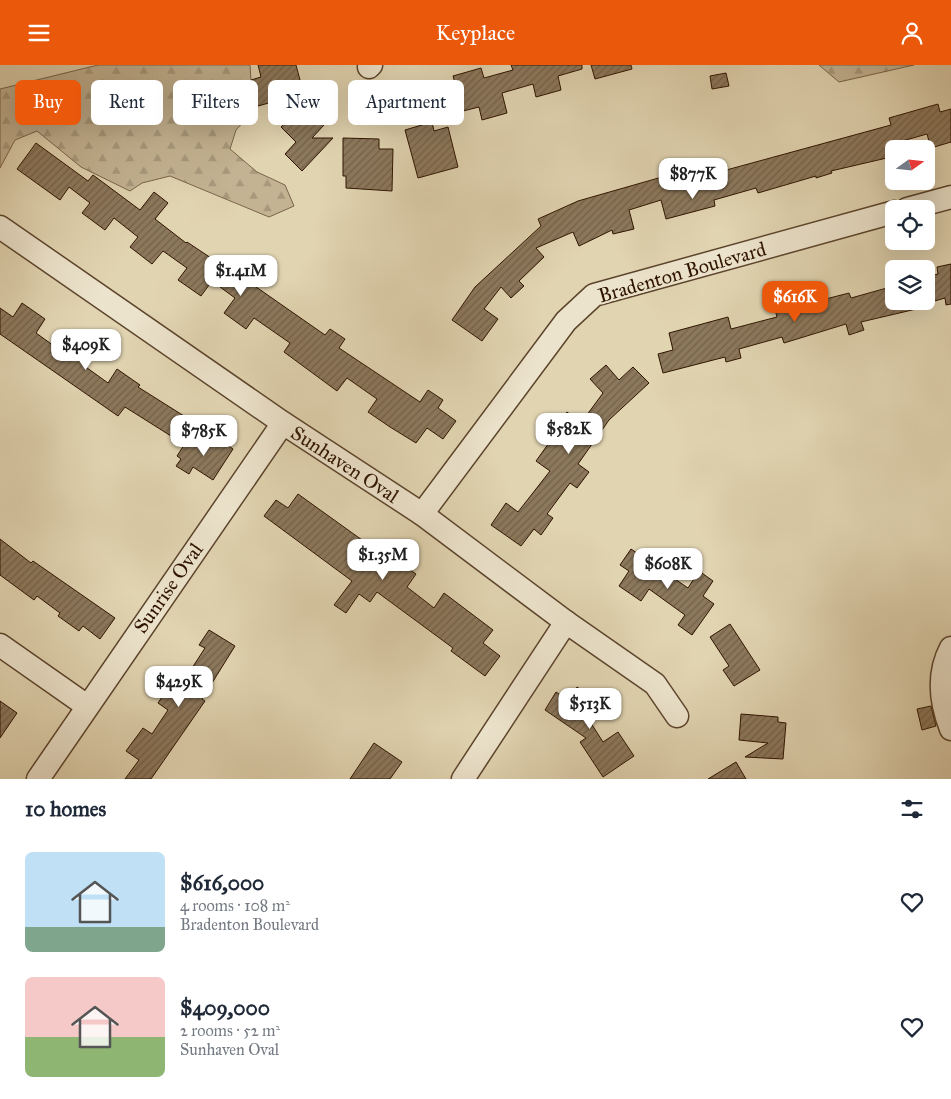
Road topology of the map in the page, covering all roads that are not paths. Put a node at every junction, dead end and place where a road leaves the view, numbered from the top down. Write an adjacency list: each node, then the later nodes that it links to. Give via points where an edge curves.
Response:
1 (951, 197): 2 (street)
2 (935, 201)
3 (885, 214): 6 (street, Bradenton Boulevard, via 594,295 566,321)
4 (0, 227): 5 (street, Sunhaven Oval)
5 (283, 423): 6 (street, Sunhaven Oval); 10 (street, Sunrise Oval)
6 (422, 514): 7 (street, Sunhaven Oval)
7 (566, 622): 11 (street, Sunhaven Oval, via 655,684); 14 (street)
8 (0, 645): 10 (street)
9 (951, 647): 12 (street, via 943,662 940,684)
10 (87, 705): 13 (street, Sunrise Oval)
11 (677, 716)
12 (951, 729)
13 (38, 779)
14 (463, 779)

